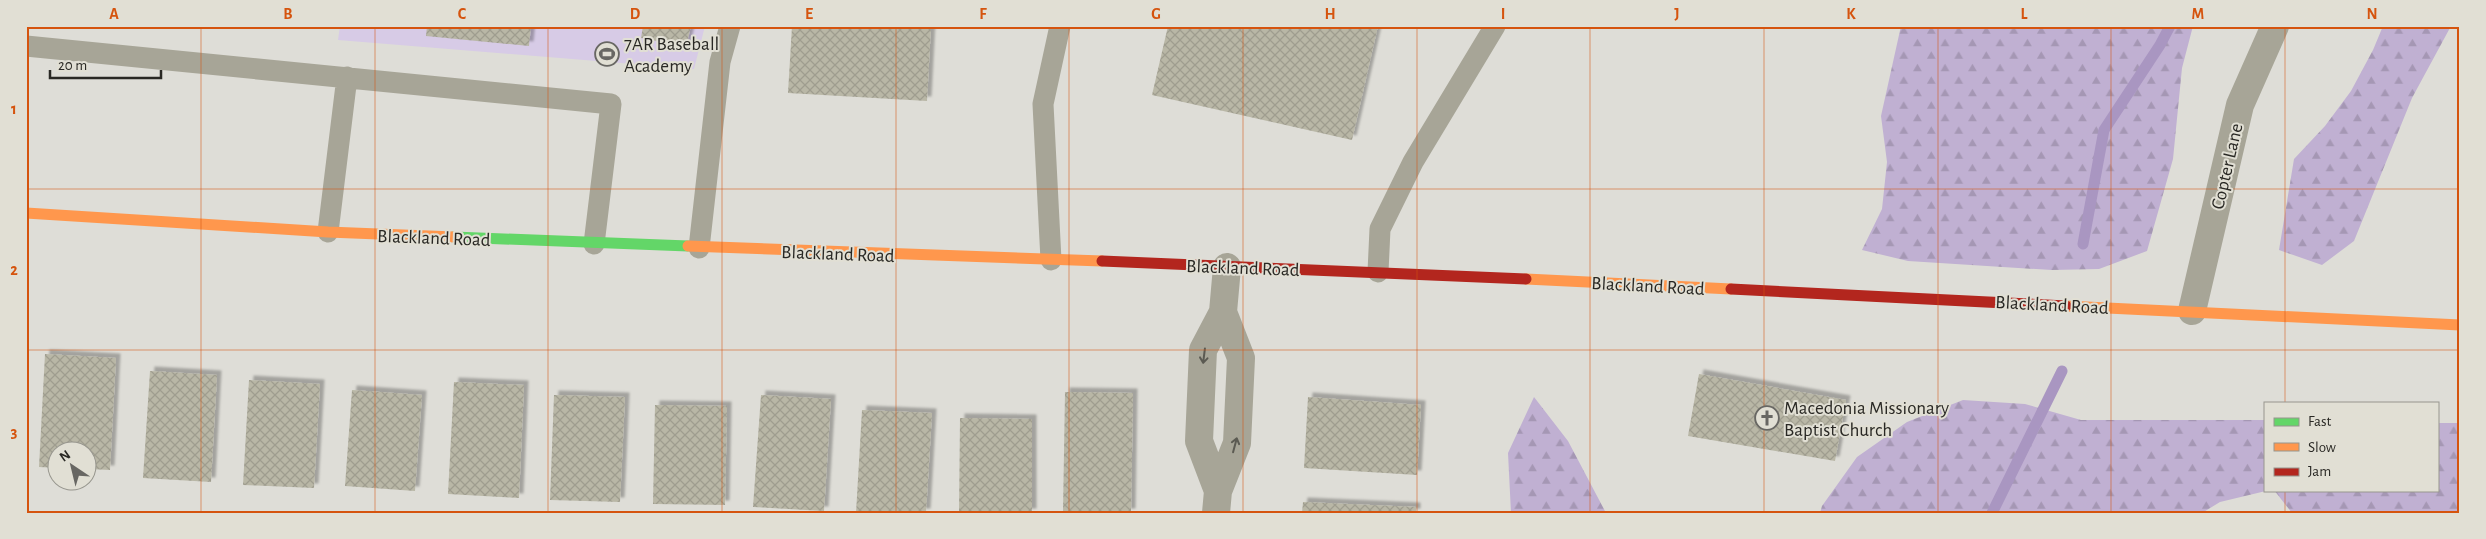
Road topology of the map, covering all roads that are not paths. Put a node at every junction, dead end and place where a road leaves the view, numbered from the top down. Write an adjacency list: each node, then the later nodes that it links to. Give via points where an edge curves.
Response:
1 (730, 26): 10 (lane, via 720,62)
2 (1060, 26): 11 (lane, via 1043,104)
3 (1495, 26): 13 (lane, via 1413,162 1380,229)
4 (2275, 26): 14 (street, Copter Lane, via 2240,105)
5 (26, 46): 6 (lane)
6 (347, 77): 8 (lane); 9 (lane, via 611,104)
7 (26, 213): 8 (street, Blackland Road)
8 (328, 232): 9 (street, Blackland Road)
9 (594, 244): 10 (street, Blackland Road)
10 (699, 248): 11 (street, Blackland Road)
11 (1051, 260): 12 (street, Blackland Road)
12 (1227, 267): 13 (street, Blackland Road); 15 (street)
13 (1378, 272): 14 (street, Blackland Road)
14 (2192, 311): 16 (street, Blackland Road)
15 (1223, 312): 17 (street, one-way to 15, via 1237,443 1241,358); 17 (street, one-way to 17, via 1203,350 1199,441)
16 (2460, 324)
17 (1217, 502)

